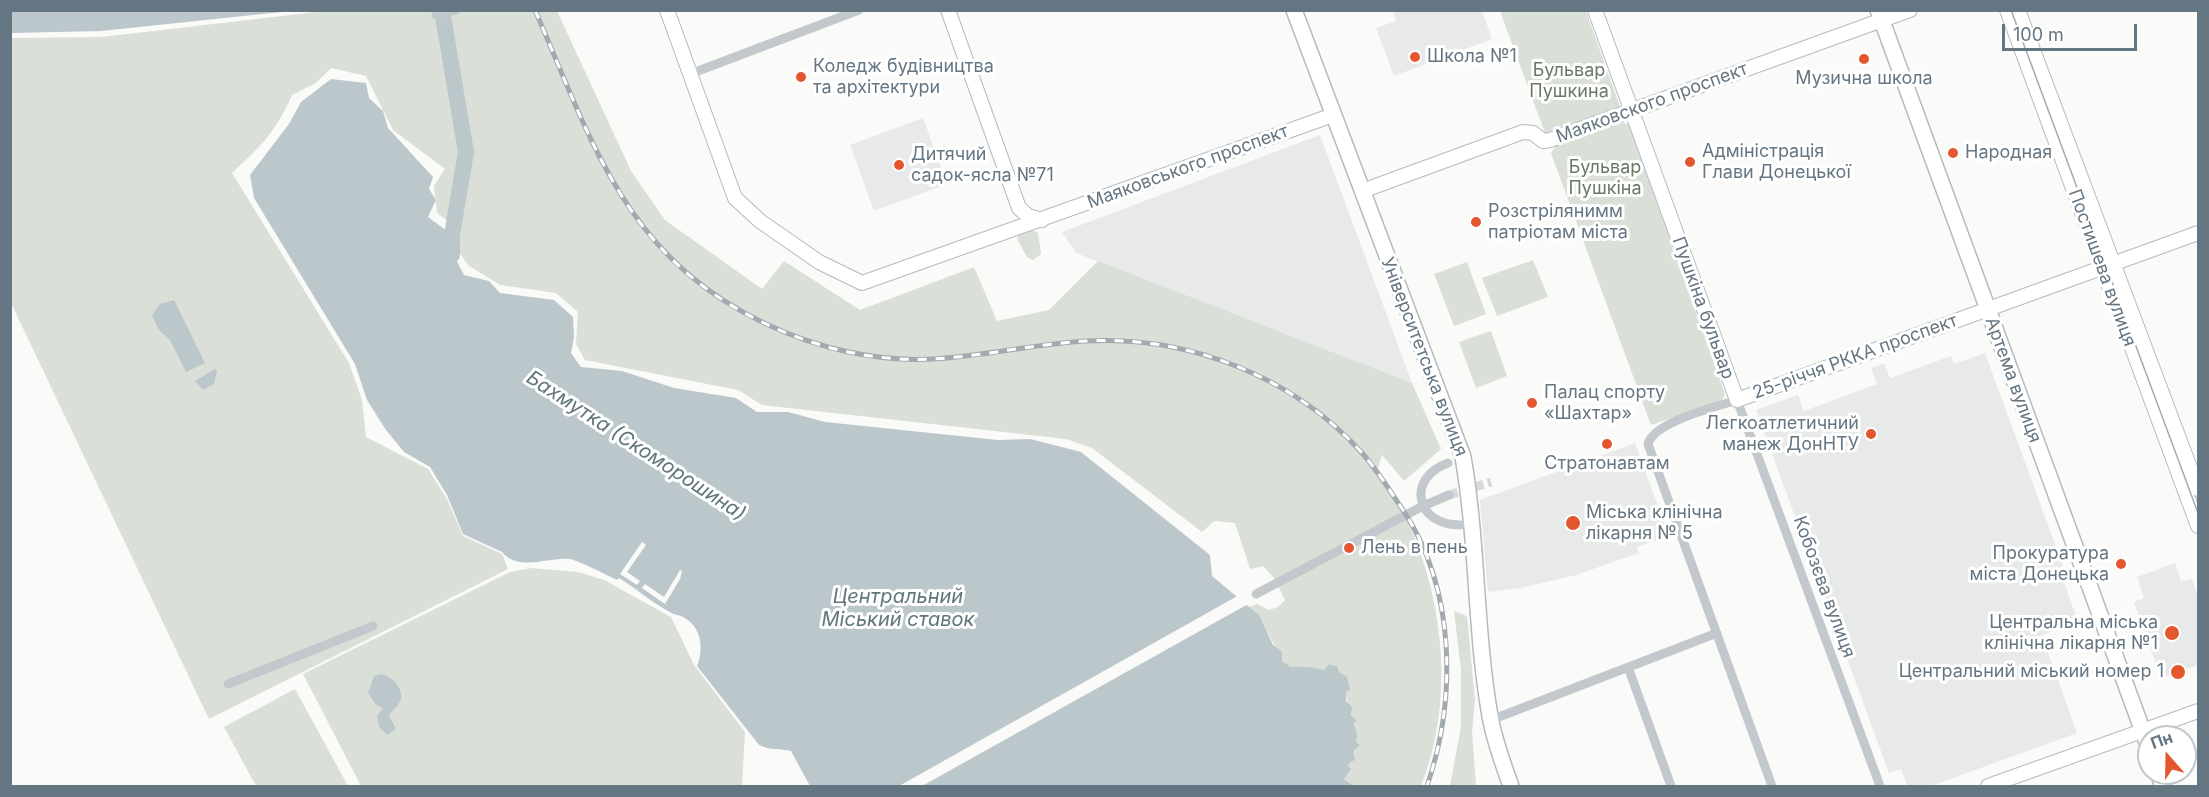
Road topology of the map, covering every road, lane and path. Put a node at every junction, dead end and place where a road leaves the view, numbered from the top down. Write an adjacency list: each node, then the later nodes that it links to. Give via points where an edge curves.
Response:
1 (667, 10): 12 (street, Маяковського проспект)
2 (859, 10): 12 (street)
3 (948, 10): 16 (street)
4 (1294, 10): 14 (main road, Університетська вулиця)
5 (1595, 10): 13 (street)
6 (1910, 10): 11 (street, Маяковского проспект)
7 (2007, 10): 20 (street, Постишева вулиця)
8 (2018, 10): 20 (street, Постишева вулиця)
9 (453, 11): 10 (street)
10 (436, 15)
11 (1880, 16): 13 (street, Маяковского проспект); 21 (main road, Артема вулиця)
12 (690, 74): 18 (street, Маяковського проспект, via 735,198 760,221 819,262 855,281 870,282)
13 (1632, 111): 15 (street, Маяковского проспект, via 1550,140 1542,141 1533,133 1523,132); 22 (street, Пушкіна бульвар)
14 (1333, 115): 15 (main road, Університетська вулиця); 17 (street, Маяковського проспект)
15 (1362, 191): 35 (main road, Університетська вулиця, via 1463,457 1470,494 1484,680)
16 (1019, 208): 17 (street); 18 (street, via 1021,219)
17 (1042, 220): 18 (street, Маяковського проспект)
18 (1014, 230)
19 (2199, 233): 20 (street, 25-річчя РККА проспект)
20 (2109, 266): 21 (street, 25-річчя РККА проспект); 24 (street, Постишева вулиця); 28 (street, Постишева вулиця)
21 (1987, 309): 22 (street, 25-річчя РККА проспект); 36 (main road, Артема вулиця)
22 (1737, 400): 31 (street, 25-річчя РККА проспект, via 1670,424 1649,438 1650,454); 42 (street, Кобозєва вулиця)
23 (1448, 463): 26 (street, via 1427,476 1420,495)
24 (2199, 489)
25 (1449, 495): 26 (street)
26 (1423, 506): 27 (street, via 1434,520); 29 (street)
27 (1460, 525)
28 (2199, 526)
29 (1256, 594)
30 (373, 626): 33 (street)
31 (1717, 633): 32 (street); 41 (street)
32 (1628, 667): 35 (street); 40 (street)
33 (228, 684)
34 (2199, 711): 37 (street)
35 (1491, 720): 39 (main road, Університетська вулиця)
36 (2140, 725)
37 (2162, 725)
38 (2137, 734): 43 (street)
39 (1511, 786)
40 (1671, 786)
41 (1772, 786)
42 (1880, 786)
43 (1988, 786)

